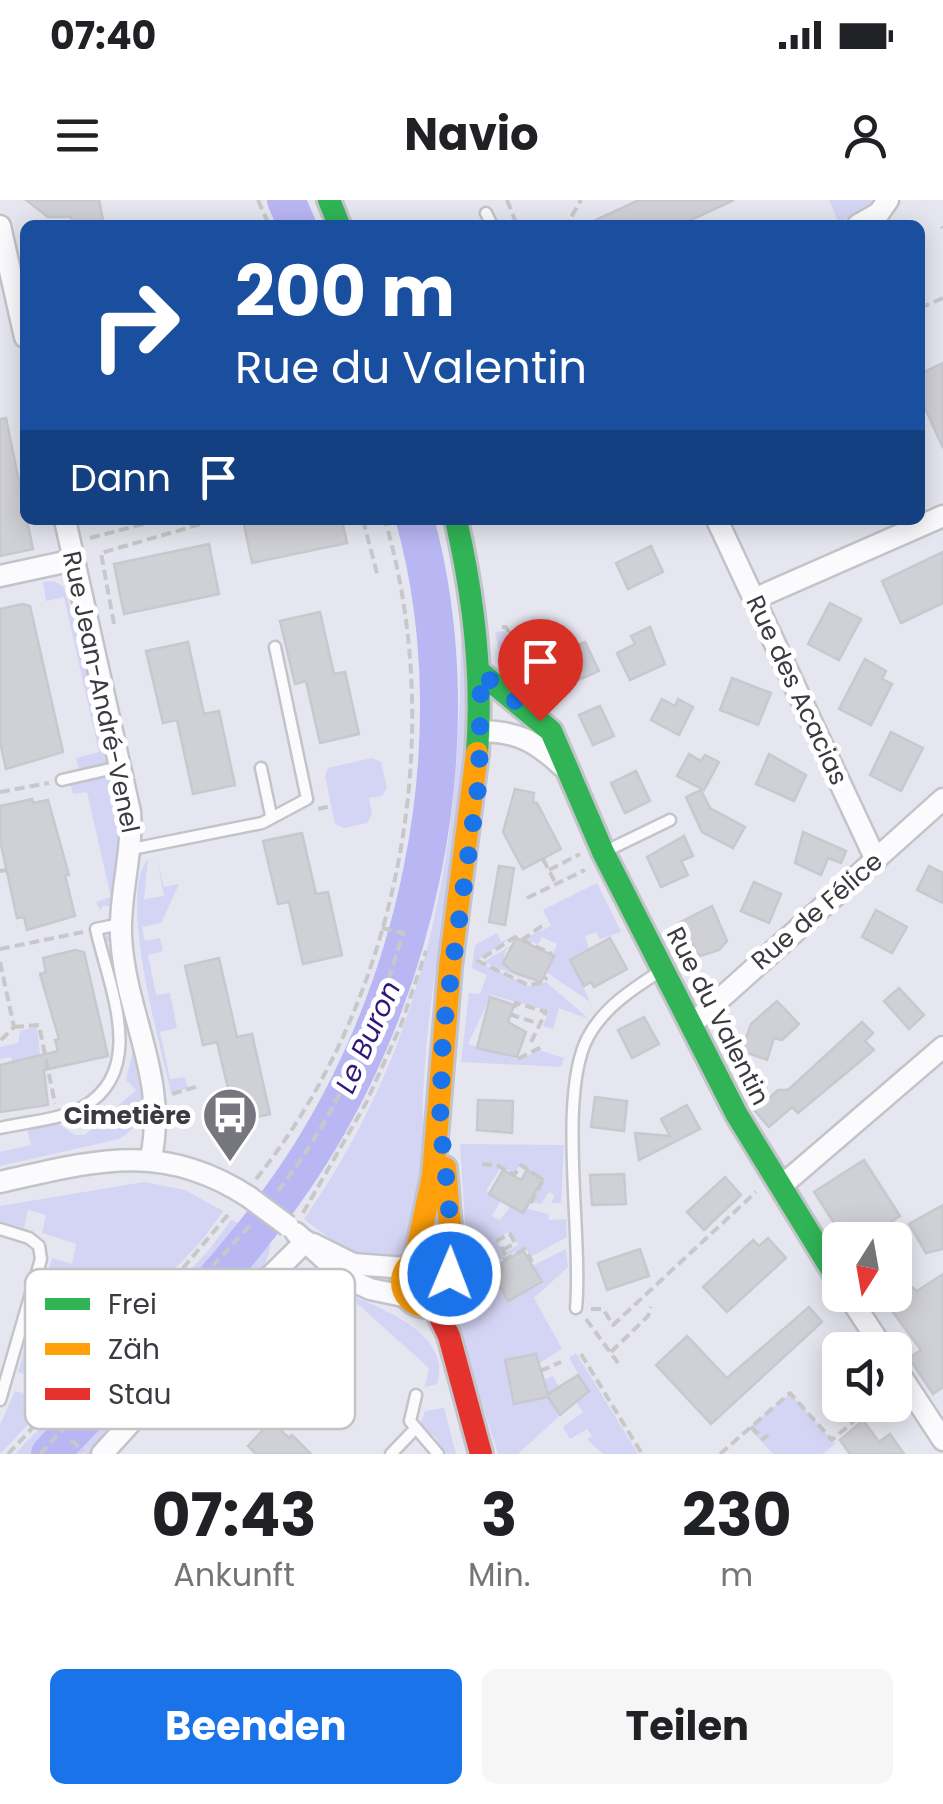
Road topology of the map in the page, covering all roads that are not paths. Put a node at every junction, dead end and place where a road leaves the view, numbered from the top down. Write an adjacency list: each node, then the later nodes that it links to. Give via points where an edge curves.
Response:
1 (888, 200): 4 (street)
2 (486, 213): 3 (lane)
3 (490, 220)
4 (867, 220)
5 (0, 226): 6 (street)
6 (20, 314)
7 (68, 525): 11 (street, Rue Jean-André-Venel)
8 (457, 525): 15 (main road)
9 (720, 525): 13 (street, Rue des Acacias)
10 (923, 525): 13 (street)
11 (78, 550): 12 (street, via 32,574); 18 (street, Rue Jean-André-Venel)
12 (0, 576)
13 (754, 599): 26 (street, Rue des Acacias)
14 (275, 647): 22 (lane, via 307,798)
15 (481, 673): 16 (main road); 17 (main road, Rue du Valentin, via 551,731)
16 (482, 731): 17 (street, Rue du Valentin, via 514,732); 31 (main road, via 443,1032)
17 (562, 766): 25 (main road, Rue du Valentin)
18 (120, 767): 20 (lane); 24 (street, Rue Jean-André-Venel)
19 (261, 768): 22 (lane)
20 (62, 780)
21 (943, 799): 26 (street, Rue de Félice)
22 (271, 816): 24 (lane)
23 (670, 820): 25 (lane)
24 (132, 850): 27 (street, Rue Jean-André-Venel)
25 (594, 856): 28 (main road, Rue du Valentin)
26 (876, 860): 29 (street, Rue de Félice)
27 (121, 924): 32 (lane, via 96,929 121,1064 84,1107); 33 (street, Rue Jean-André-Venel, via 158,1100)
28 (662, 969): 29 (main road, Rue du Valentin); 47 (lane, via 604,1014 584,1046 574,1139)
29 (691, 1024): 35 (main road, Rue du Valentin)
30 (943, 1047): 35 (street)
31 (440, 1122): 39 (main road, via 432,1190); 40 (main road, via 451,1239)
32 (0, 1128)
33 (150, 1158): 34 (street, via 90,1162); 37 (street, bridge, via 253,1188)
34 (0, 1182)
35 (770, 1187): 38 (main road, Rue du Valentin)
36 (0, 1229): 41 (lane, via 39,1246)
37 (306, 1241): 39 (street, via 353,1264); 42 (street); 43 (street)
38 (822, 1258)
39 (411, 1264): 40 (main road, via 432,1258); 45 (main road, via 402,1283)
40 (446, 1268): 46 (main road, via 449,1290)
41 (38, 1269)
42 (278, 1269)
43 (332, 1269)
44 (355, 1282): 45 (street)
45 (408, 1297): 46 (main road)
46 (434, 1304): 58 (main road, via 450,1336)
47 (576, 1308)
48 (25, 1314): 51 (lane)
49 (912, 1393): 54 (street)
50 (416, 1394): 53 (lane)
51 (0, 1400)
52 (116, 1429): 55 (street)
53 (414, 1430): 56 (lane); 57 (lane)
54 (943, 1440)
55 (93, 1452)
56 (391, 1454)
57 (438, 1454)
58 (481, 1454)

